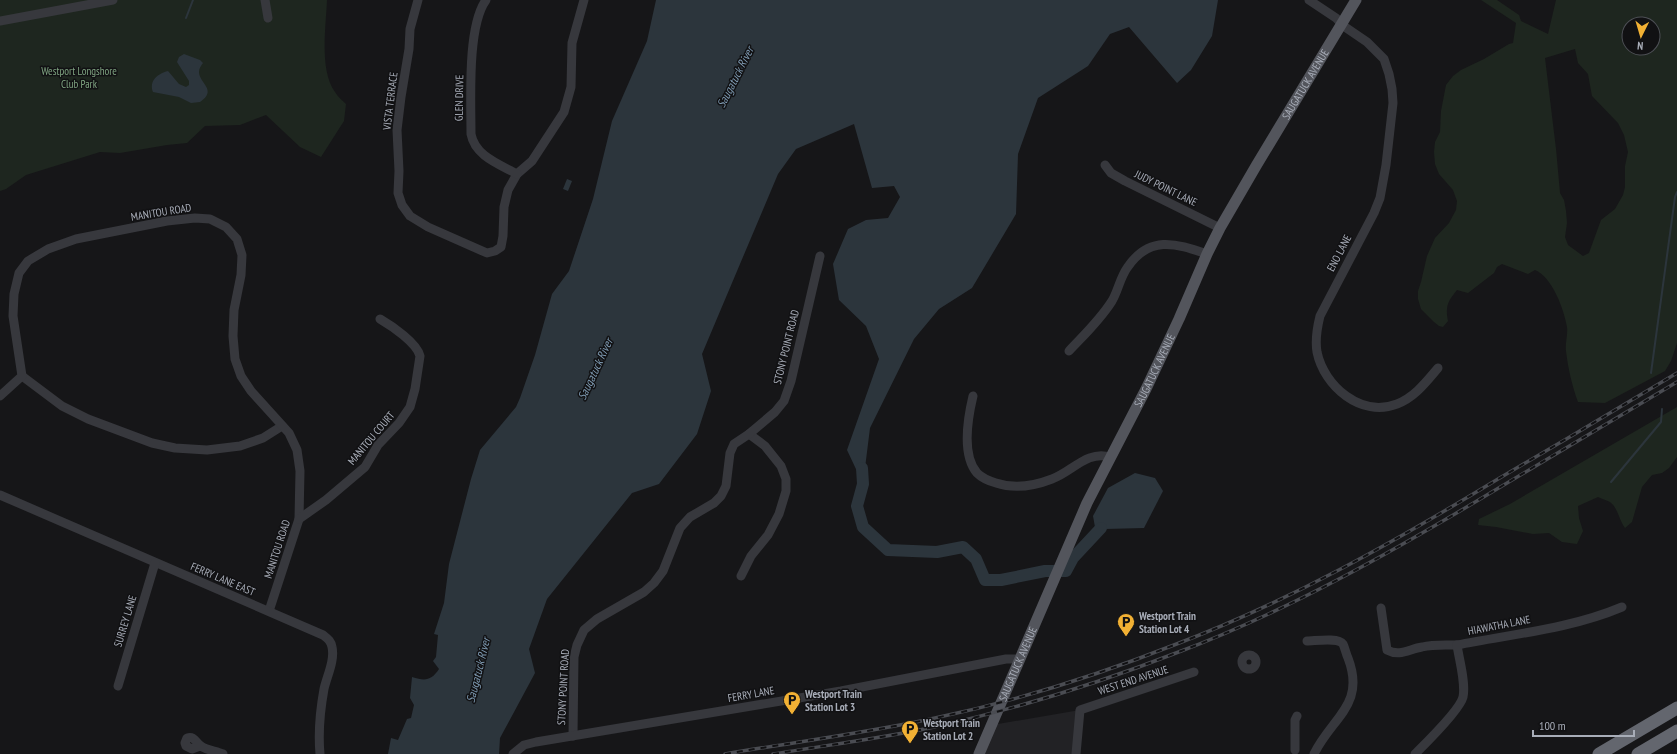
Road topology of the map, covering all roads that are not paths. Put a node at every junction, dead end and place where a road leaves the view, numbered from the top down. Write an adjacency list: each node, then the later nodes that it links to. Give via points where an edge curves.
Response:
1 (113, 0): 9 (street)
2 (265, 0): 8 (street)
3 (418, 0): 12 (street, VISTA TERRACE, via 410,29 398,130 398,193 402,205 410,216 428,227 487,253 495,251 501,247 504,207 508,190)
4 (486, 0): 12 (street, GLEN DRIVE, via 474,30 472,141 480,152)
5 (584, 0): 12 (street, via 572,44 571,87 564,112 532,161)
6 (1356, 0): 10 (main road, SAUGATUCK AVENUE)
7 (1312, 1): 10 (street, ENO LANE)
8 (268, 18)
9 (0, 21)
10 (1342, 24): 13 (main road, SAUGATUCK AVENUE); 18 (street, ENO LANE, via 1367,42 1384,59 1392,83 1392,103 1380,198 1320,316 1316,336 1317,353 1324,370 1339,391 1356,402 1373,406 1393,406 1406,400 1421,388)
11 (1105, 166): 13 (street, JUDY POINT LANE, via 1125,182)
12 (517, 174)
13 (1220, 228): 14 (main road, SAUGATUCK AVENUE)
14 (1207, 254): 17 (street, via 1170,244 1156,246 1141,253 1127,268 1109,305); 24 (main road, SAUGATUCK AVENUE, via 1146,389)
15 (820, 256): 23 (street, STONY POINT ROAD, via 784,401)
16 (380, 319): 26 (street, MANITOU COURT, via 396,329 419,351 415,389 409,410 378,445 365,467 326,500)
17 (1069, 350)
18 (1438, 368)
19 (22, 376): 20 (street); 22 (street, via 62,406 88,419 152,443 176,448 207,450 240,446 263,438); 22 (street, MANITOU ROAD, via 13,316 14,294 19,273 28,261 48,249 76,239 167,221 210,219 226,226 237,239 242,255 233,336 240,376)
20 (0, 396)
21 (973, 396): 24 (street, via 968,431 969,454 976,472 990,481 1006,487 1034,484 1053,479 1091,457)
22 (282, 426): 26 (street, MANITOU ROAD, via 289,433 297,450 300,471)
23 (749, 434): 28 (street, via 765,446 781,466 786,479 786,491 779,514 768,535 751,556); 40 (street, STONY POINT ROAD, via 734,444 730,453 726,486 721,496 690,517 680,528 663,571 654,583 644,592 596,619 584,630 574,657)
24 (1110, 457): 34 (main road, SAUGATUCK AVENUE)
25 (0, 495): 27 (street, FERRY LANE EAST)
26 (299, 518): 31 (street, MANITOU ROAD)
27 (155, 563): 31 (street, FERRY LANE EAST); 36 (street, SURREY LANE)
28 (741, 576)
29 (1622, 606): 33 (street, HIAWATHA LANE, via 1599,616 1572,623)
30 (1381, 608): 33 (street, via 1386,650 1393,653 1422,647)
31 (269, 611): 44 (street, FERRY LANE EAST, via 323,635 333,648 320,714)
32 (1307, 642): 48 (street, via 1338,640 1342,643 1354,681 1353,693 1346,709 1320,742)
33 (1457, 645): 49 (street, HIAWATHA LANE, via 1464,689 1463,698 1458,708)
34 (1019, 659): 40 (street, FERRY LANE, via 1006,659); 46 (main road, SAUGATUCK AVENUE)
35 (1194, 672): 47 (street, WEST END AVENUE, via 1080,710)
36 (118, 686)
37 (1677, 708): 50 (highway)
38 (1297, 716): 42 (street)
39 (1677, 731): 51 (highway)
40 (573, 736): 45 (street, FERRY LANE, via 528,744)
41 (200, 746): 43 (street)
42 (1295, 750)
43 (223, 754)
44 (320, 754)
45 (513, 754)
46 (979, 754)
47 (1076, 754)
48 (1314, 754)
49 (1415, 754)
50 (1599, 754)
51 (1638, 754)

